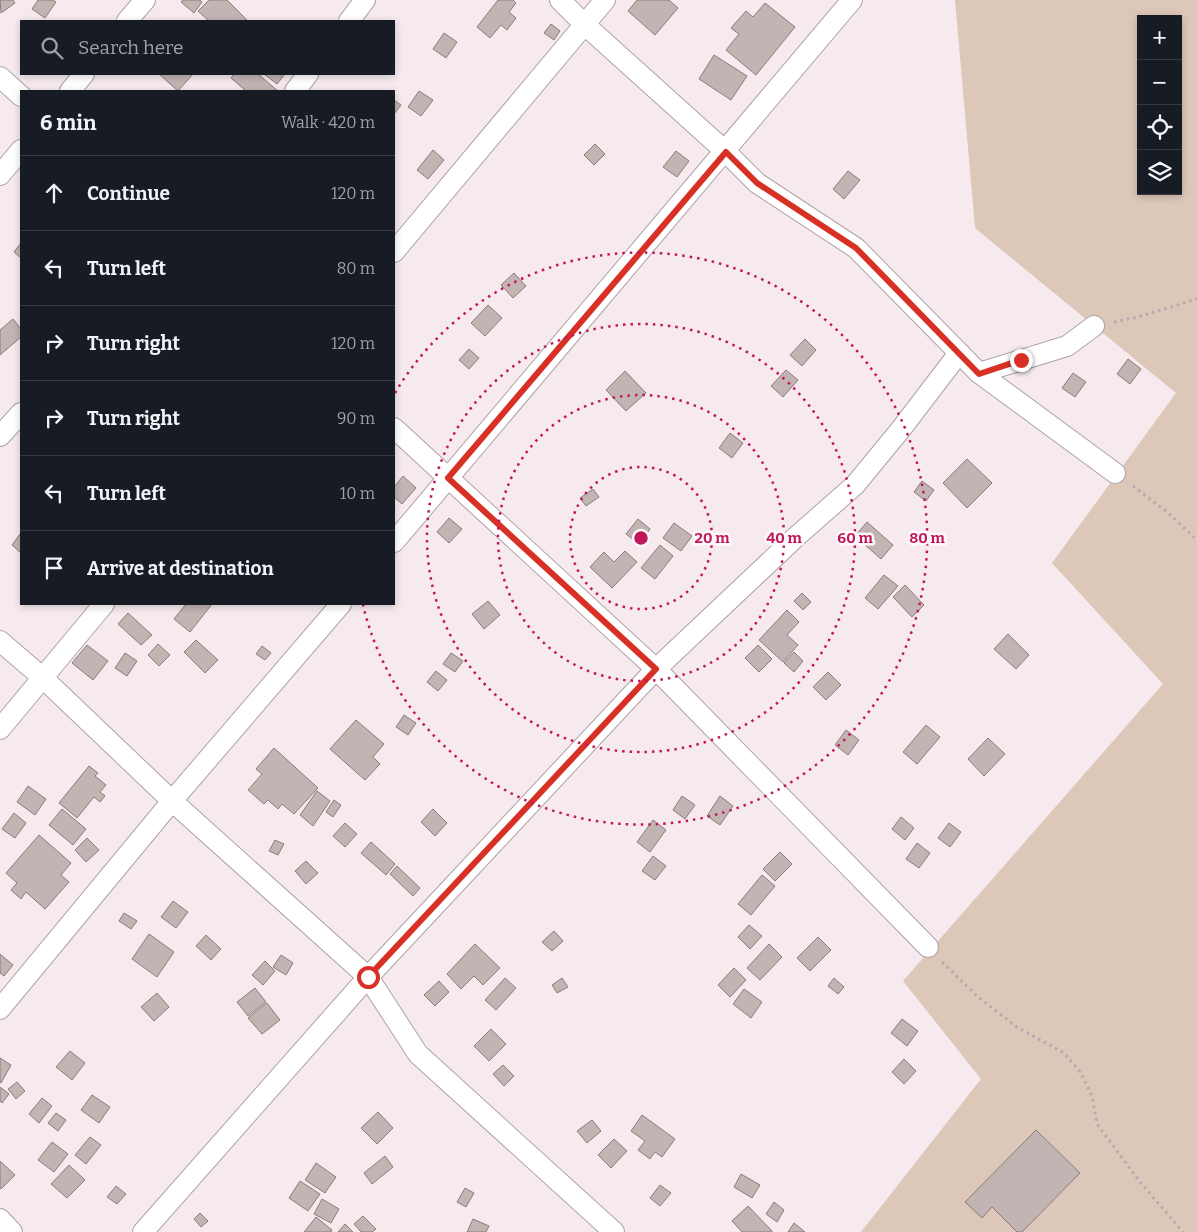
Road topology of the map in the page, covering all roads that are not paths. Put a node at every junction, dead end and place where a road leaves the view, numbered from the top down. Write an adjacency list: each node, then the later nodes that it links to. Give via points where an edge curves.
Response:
1 (145, 0): 6 (street)
2 (365, 0): 7 (street)
3 (560, 0): 8 (street)
4 (605, 0): 8 (street)
5 (852, 0): 16 (street)
6 (128, 20)
7 (349, 20)
8 (584, 24): 16 (street); 18 (street)
9 (83, 75): 12 (street)
10 (307, 75): 13 (street)
11 (0, 77): 14 (street)
12 (71, 90)
13 (296, 90)
14 (20, 95)
15 (20, 151): 17 (street)
16 (726, 152): 20 (street, via 757,183 856,248); 26 (street)
17 (0, 175)
18 (395, 251)
19 (1094, 326): 21 (street, via 1067,346)
20 (959, 353): 21 (street); 31 (street, via 855,485)
21 (979, 374): 25 (street)
22 (20, 413): 24 (street)
23 (395, 429): 26 (street)
24 (0, 436)
25 (1116, 473)
26 (448, 478): 27 (street); 31 (street)
27 (395, 541)
28 (103, 605): 32 (street)
29 (340, 605): 34 (street)
30 (0, 641): 32 (street)
31 (656, 669): 35 (street); 36 (street)
32 (43, 678): 33 (street); 34 (street)
33 (0, 729)
34 (172, 800): 36 (street); 37 (street)
35 (928, 947)
36 (368, 977): 40 (street); 41 (street, via 418,1054)
37 (0, 1009)
38 (0, 1220): 39 (street)
39 (12, 1232)
40 (143, 1232)
41 (614, 1232)

